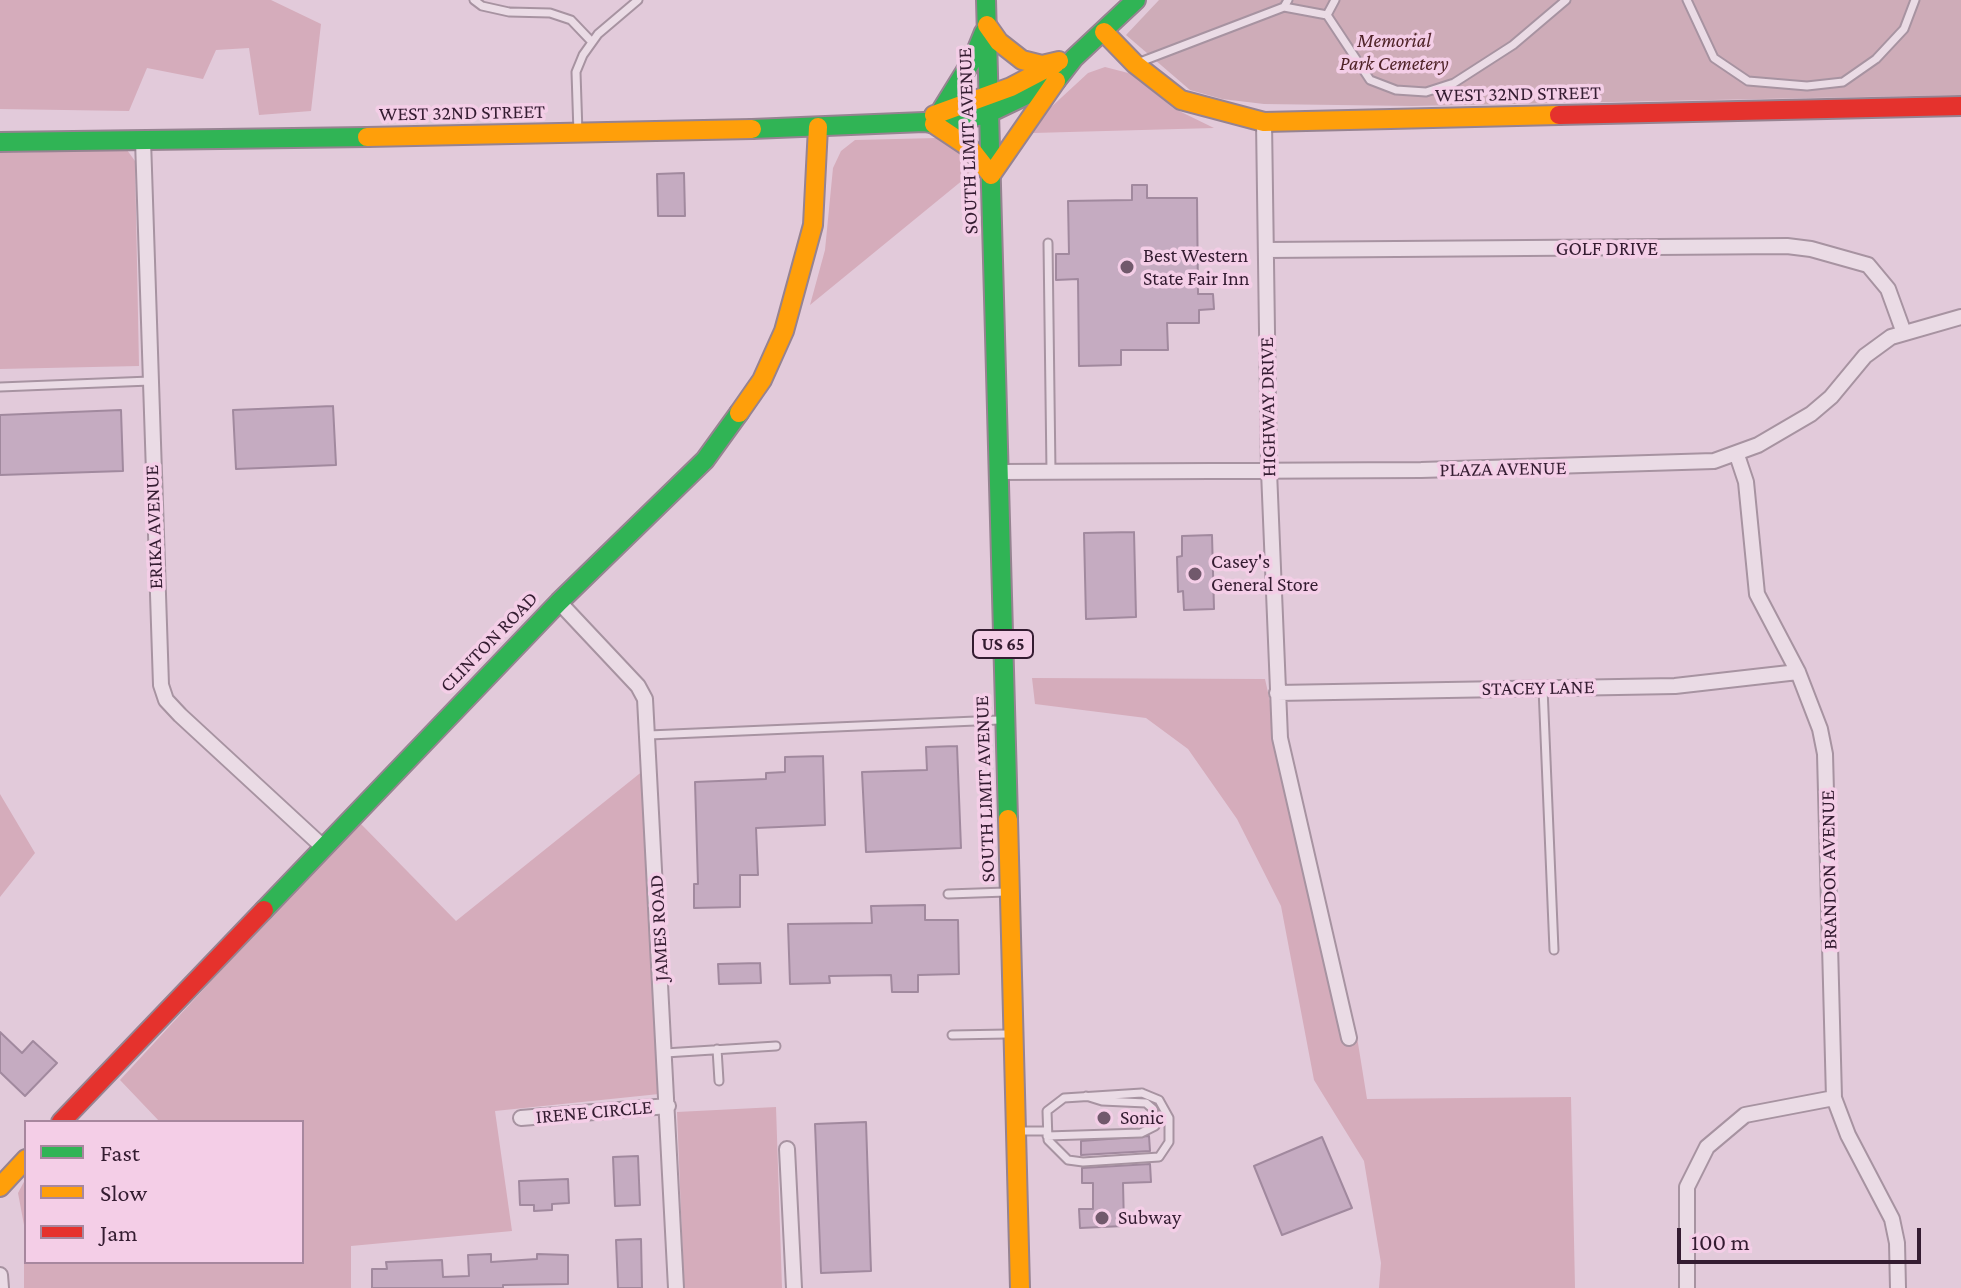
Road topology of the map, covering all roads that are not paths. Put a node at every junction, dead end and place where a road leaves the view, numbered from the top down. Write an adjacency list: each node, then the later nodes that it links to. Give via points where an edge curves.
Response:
1 (474, 0): 13 (lane, via 509,12 550,13 571,20)
2 (638, 0): 13 (lane)
3 (986, 0): 11 (main road, SOUTH LIMIT AVENUE / US 65)
4 (1136, 0): 12 (main road)
5 (1335, 0): 10 (lane)
6 (1566, 0): 10 (lane, via 1513,45 1454,83 1426,92 1396,90 1370,80)
7 (1687, 0): 8 (lane, via 1714,58 1748,81 1807,86 1843,82 1876,59 1904,29)
8 (1915, 0)
9 (1286, 4): 10 (lane); 15 (lane)
10 (1327, 15)
11 (987, 25): 14 (main road, via 1022,60 1042,65); 17 (main road, SOUTH LIMIT AVENUE / US 65); 19 (main road, via 967,69)
12 (1104, 32): 14 (main road); 15 (main road, WEST 32ND STREET)
13 (592, 42): 22 (lane, via 576,72)
14 (1066, 60): 16 (main road); 17 (main road)
15 (1135, 64): 20 (main road, WEST 32ND STREET, via 1181,100)
16 (1056, 81): 17 (main road); 25 (main road)
17 (989, 105): 19 (main road, WEST 32ND STREET); 25 (main road, SOUTH LIMIT AVENUE / US 65)
18 (1961, 106): 20 (main road, WEST 32ND STREET)
19 (933, 119): 21 (main road, WEST 32ND STREET); 25 (main road, via 970,148)
20 (1264, 122): 27 (street, HIGHWAY DRIVE)
21 (818, 127): 22 (main road, WEST 32ND STREET); 36 (main road, CLINTON ROAD, via 813,225 784,331 762,380 705,460)
22 (578, 133): 23 (main road, WEST 32ND STREET)
23 (143, 140): 24 (main road, WEST 32ND STREET); 30 (street, ERIKA AVENUE)
24 (0, 142)
25 (991, 175): 34 (main road, SOUTH LIMIT AVENUE / US 65)
26 (1048, 243): 35 (lane)
27 (1266, 250): 29 (street, GOLF DRIVE, via 1799,248 1868,265 1888,289); 33 (street, HIGHWAY DRIVE)
28 (1961, 317): 29 (street, PLAZA AVENUE)
29 (1904, 333): 32 (street, PLAZA AVENUE, via 1865,356 1811,414)
30 (150, 381): 31 (lane); 42 (street, ERIKA AVENUE, via 159,662 166,700)
31 (0, 387)
32 (1737, 455): 33 (street, PLAZA AVENUE, via 1680,464); 37 (street, BRANDON AVENUE, via 1746,482 1757,594)
33 (1269, 471): 35 (street, PLAZA AVENUE); 39 (street, HIGHWAY DRIVE)
34 (999, 472): 35 (street, PLAZA AVENUE); 40 (main road, SOUTH LIMIT AVENUE / US 65)
35 (1051, 472)
36 (559, 602): 41 (street, JAMES ROAD, via 638,686); 42 (main road, CLINTON ROAD)
37 (1798, 672): 38 (street, STACEY LANE, via 1675,686); 54 (street, BRANDON AVENUE, via 1825,754)
38 (1543, 688): 39 (street, STACEY LANE); 45 (lane)
39 (1277, 693): 48 (street, HIGHWAY DRIVE, via 1280,738)
40 (1005, 720): 41 (lane); 43 (main road, SOUTH LIMIT AVENUE / US 65)
41 (649, 735): 51 (street, JAMES ROAD)
42 (322, 846): 57 (main road, CLINTON ROAD)
43 (1010, 892): 44 (lane); 46 (main road, SOUTH LIMIT AVENUE / US 65)
44 (948, 894)
45 (1554, 950)
46 (1013, 1034): 47 (lane); 58 (main road, SOUTH LIMIT AVENUE / US 65)
47 (952, 1035)
48 (1349, 1038)
49 (776, 1046): 50 (lane)
50 (717, 1049): 51 (lane); 52 (lane)
51 (665, 1053): 55 (street, JAMES ROAD)
52 (719, 1081)
53 (1084, 1095): 59 (lane, via 1053,1106 1045,1117); 59 (lane, via 1146,1103 1153,1109 1155,1126 1141,1133); 59 (lane, via 1142,1093 1159,1100 1169,1118 1166,1151 1149,1160 1068,1160)
54 (1834, 1098): 68 (street, via 1745,1115 1707,1147 1687,1187); 69 (street, BRANDON AVENUE, via 1892,1219)
55 (668, 1106): 56 (street, IRENE CIRCLE); 65 (street, JAMES ROAD)
56 (521, 1118)
57 (63, 1120)
58 (1016, 1131): 59 (lane); 67 (main road, SOUTH LIMIT AVENUE / US 65)
59 (1046, 1133)
60 (787, 1149): 66 (street)
61 (24, 1161): 62 (main road)
62 (3, 1178)
63 (0, 1275): 64 (street)
64 (1, 1288)
65 (676, 1288)
66 (794, 1288)
67 (1020, 1288)
68 (1687, 1288)
69 (1898, 1288)

